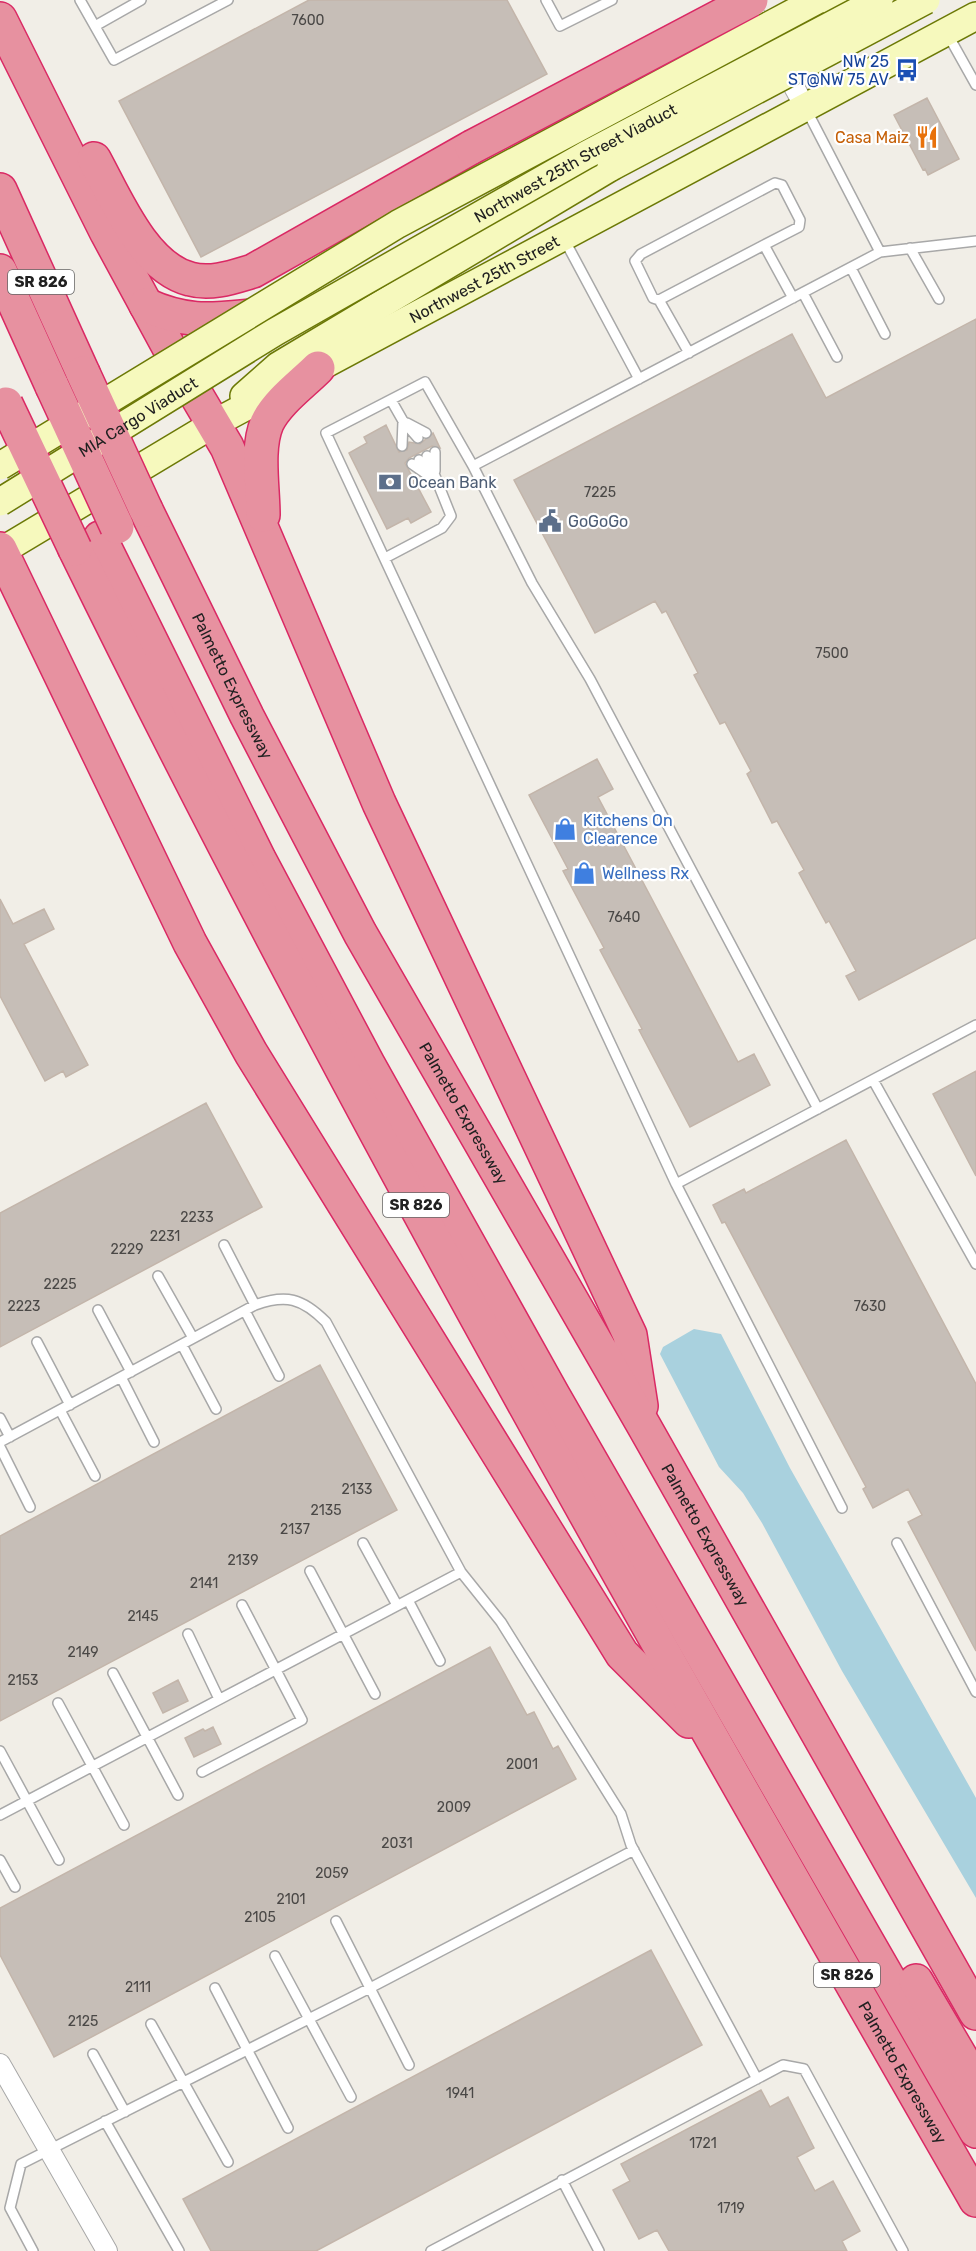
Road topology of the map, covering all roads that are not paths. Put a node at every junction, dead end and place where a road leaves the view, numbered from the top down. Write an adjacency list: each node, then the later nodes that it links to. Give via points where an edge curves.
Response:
1 (8, 0): 8 (highway, bridge, via 145,248 167,269 190,279 220,281 253,271 472,147)
2 (80, 0): 15 (lane)
3 (141, 0): 15 (lane)
4 (228, 0): 15 (lane, via 114,60)
5 (546, 0): 6 (lane, via 560,26)
6 (612, 0)
7 (746, 0): 17 (street)
8 (751, 0)
9 (817, 0): 33 (main road, Northwest 25th Street Viaduct, bridge, via 399,224)
10 (844, 0): 17 (main road)
11 (879, 0): 33 (main road, Northwest 25th Street Viaduct, bridge)
12 (926, 0): 44 (main road, bridge, via 610,167 278,366)
13 (976, 16): 16 (main road, Northwest 25th Street)
14 (0, 19): 32 (highway)
15 (95, 26)
16 (946, 32): 18 (lane); 19 (main road, Northwest 25th Street)
17 (768, 40): 19 (street); 33 (main road, via 513,175)
18 (976, 85)
19 (805, 107): 21 (main road, Northwest 25th Street); 25 (lane)
20 (0, 190): 75 (highway, Palmetto Expressway / SR 826, bridge, via 146,510 360,933)
21 (563, 237): 39 (main road, Northwest 25th Street); 40 (lane)
22 (976, 241): 24 (lane)
23 (764, 245): 29 (lane); 31 (lane); 31 (lane, via 799,227 800,220 782,186 775,183 641,254 635,261 654,298)
24 (910, 248): 25 (lane); 30 (lane)
25 (880, 252): 26 (lane)
26 (851, 268): 28 (lane); 35 (lane)
27 (0, 271): 41 (highway)
28 (803, 293): 29 (lane); 37 (lane)
29 (793, 298): 36 (lane)
30 (939, 299)
31 (659, 300): 36 (lane)
32 (146, 305): 33 (highway, via 194,320); 38 (highway)
33 (267, 317): 38 (main road); 46 (main road, MIA Cargo Viaduct, bridge); 48 (main road, MIA Cargo Viaduct, bridge)
34 (0, 323): 41 (highway)
35 (885, 334)
36 (688, 353): 40 (lane)
37 (837, 357)
38 (178, 364): 44 (highway); 46 (main road)
39 (318, 368): 44 (main road, Northwest 25th Street); 49 (highway, via 268,421 262,443)
40 (639, 379): 45 (lane)
41 (23, 394): 50 (highway, Palmetto Expressway / SR 826, bridge); 50 (highway, bridge)
42 (392, 400): 43 (lane); 45 (lane, via 425,382); 52 (lane, via 326,434)
43 (403, 421): 43 (lane, via 414,440)
44 (214, 423): 49 (highway); 51 (main road, Northwest 25th Street)
45 (473, 466): 57 (lane, via 532,583 590,679)
46 (0, 468)
47 (435, 480): 47 (lane, via 423,458); 52 (lane, via 451,516 442,528)
48 (0, 502)
49 (263, 532): 75 (highway, via 379,804 630,1335)
50 (97, 538): 100 (highway, Palmetto Expressway / SR 826, via 279,954); 125 (highway, via 278,848 386,1052 705,1618); 130 (highway, via 248,838 363,1054 553,1395)
51 (0, 551): 54 (highway)
52 (385, 558): 58 (lane)
53 (0, 601): 54 (highway)
54 (35, 621): 100 (highway, via 189,944 251,1053 621,1654)
55 (976, 1025): 56 (lane)
56 (873, 1080): 57 (lane); 60 (lane)
57 (818, 1109): 58 (lane)
58 (676, 1184): 82 (lane)
59 (224, 1245): 62 (lane)
60 (976, 1264)
61 (158, 1276): 65 (lane)
62 (255, 1305): 64 (lane); 86 (lane, via 275,1298 294,1300 312,1308 326,1322)
63 (98, 1310): 68 (lane)
64 (245, 1311): 65 (lane); 69 (lane)
65 (193, 1338): 67 (lane)
66 (37, 1342): 71 (lane)
67 (182, 1345): 68 (lane); 73 (lane)
68 (131, 1372): 70 (lane)
69 (279, 1376)
70 (121, 1377): 71 (lane); 78 (lane)
71 (70, 1405): 72 (lane)
72 (60, 1410): 76 (lane); 80 (lane)
73 (216, 1410)
74 (0, 1418): 76 (lane)
75 (644, 1426): 116 (highway, Palmetto Expressway / SR 826)
76 (10, 1437): 77 (lane)
77 (0, 1442)
78 (154, 1442)
79 (0, 1448): 81 (lane)
80 (95, 1476)
81 (30, 1507)
82 (842, 1508)
83 (897, 1542): 95 (lane)
84 (363, 1543): 89 (lane)
85 (310, 1571): 91 (lane)
86 (461, 1572): 87 (lane); 108 (lane, via 501,1622 607,1790)
87 (408, 1600): 89 (lane); 92 (lane)
88 (242, 1605): 93 (lane)
89 (398, 1605): 91 (lane)
90 (188, 1634): 97 (lane)
91 (344, 1634): 93 (lane); 96 (lane)
92 (440, 1661)
93 (276, 1669): 97 (lane); 103 (lane, via 302,1720)
94 (113, 1673): 99 (lane)
95 (976, 1692)
96 (375, 1694)
97 (219, 1699): 99 (lane)
98 (58, 1703): 102 (lane)
99 (148, 1737): 102 (lane); 104 (lane)
100 (717, 1750): 134 (highway, Palmetto Expressway / SR 826)
101 (0, 1751): 105 (lane)
102 (92, 1766): 105 (lane); 107 (lane)
103 (202, 1772)
104 (178, 1795)
105 (27, 1800): 106 (lane); 110 (lane)
106 (0, 1815)
107 (124, 1825)
108 (634, 1850): 115 (lane); 123 (lane)
109 (0, 1860): 111 (lane)
110 (59, 1860)
111 (15, 1887)
112 (336, 1922): 115 (lane)
113 (275, 1956): 117 (lane)
114 (215, 1988): 119 (lane)
115 (370, 1988): 117 (lane); 122 (lane)
116 (976, 2013)
117 (308, 2020): 119 (lane); 126 (lane)
118 (151, 2024): 124 (lane)
119 (247, 2050): 124 (lane); 129 (lane)
120 (93, 2054): 127 (lane)
121 (0, 2064): 131 (street)
122 (409, 2065)
123 (757, 2079): 133 (lane); 140 (lane, via 783,2065 804,2069)
124 (184, 2082): 127 (lane); 132 (lane)
125 (976, 2083)
126 (351, 2097)
127 (124, 2112): 128 (lane)
128 (105, 2121): 131 (lane); 137 (lane)
129 (288, 2128)
130 (976, 2131)
131 (50, 2149): 135 (street); 136 (lane, via 21,2164 10,2208)
132 (228, 2162)
133 (562, 2180): 138 (lane); 139 (lane)
134 (976, 2200)
135 (105, 2250)
136 (33, 2251)
137 (179, 2251)
138 (431, 2251)
139 (599, 2251)
140 (903, 2251)

